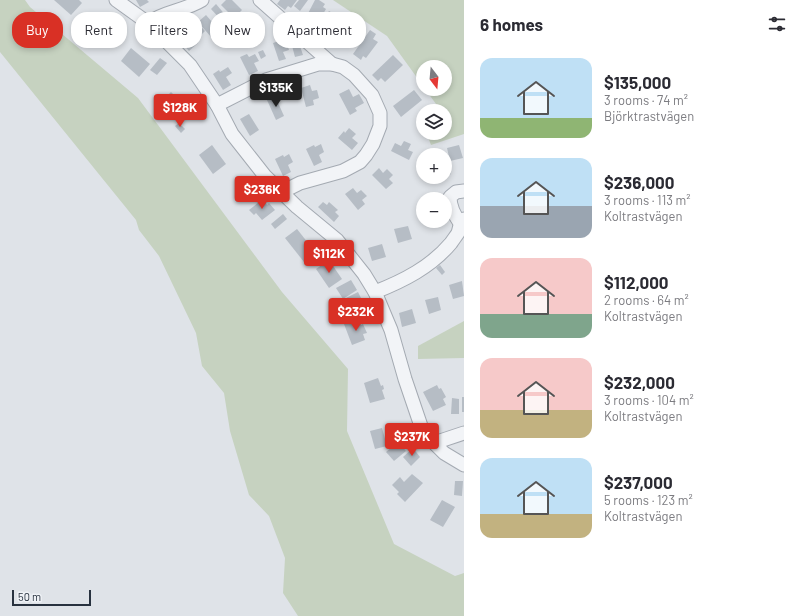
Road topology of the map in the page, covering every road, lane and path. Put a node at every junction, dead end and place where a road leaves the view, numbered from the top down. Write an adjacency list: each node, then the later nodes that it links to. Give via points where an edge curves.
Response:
1 (116, 0): 5 (street)
2 (202, 0): 4 (street)
3 (260, 0): 7 (street)
4 (172, 12)
5 (135, 14)
6 (173, 48): 8 (street, via 190,65)
7 (332, 64): 8 (street, via 318,64 266,80); 10 (street, via 343,67 354,75 372,95 380,112 380,126 373,144 360,162 352,167 300,183)
8 (217, 105): 10 (street, via 232,134 265,176)
9 (464, 191): 11 (street, via 456,192 450,197 453,212)
10 (282, 192): 12 (street, via 337,240)
11 (462, 221): 12 (street, via 458,233 426,266 407,278)
12 (375, 292): 14 (street, via 391,330 416,412 428,437)
13 (464, 433): 14 (street)
14 (434, 443): 15 (street, via 444,453)
15 (464, 465)

